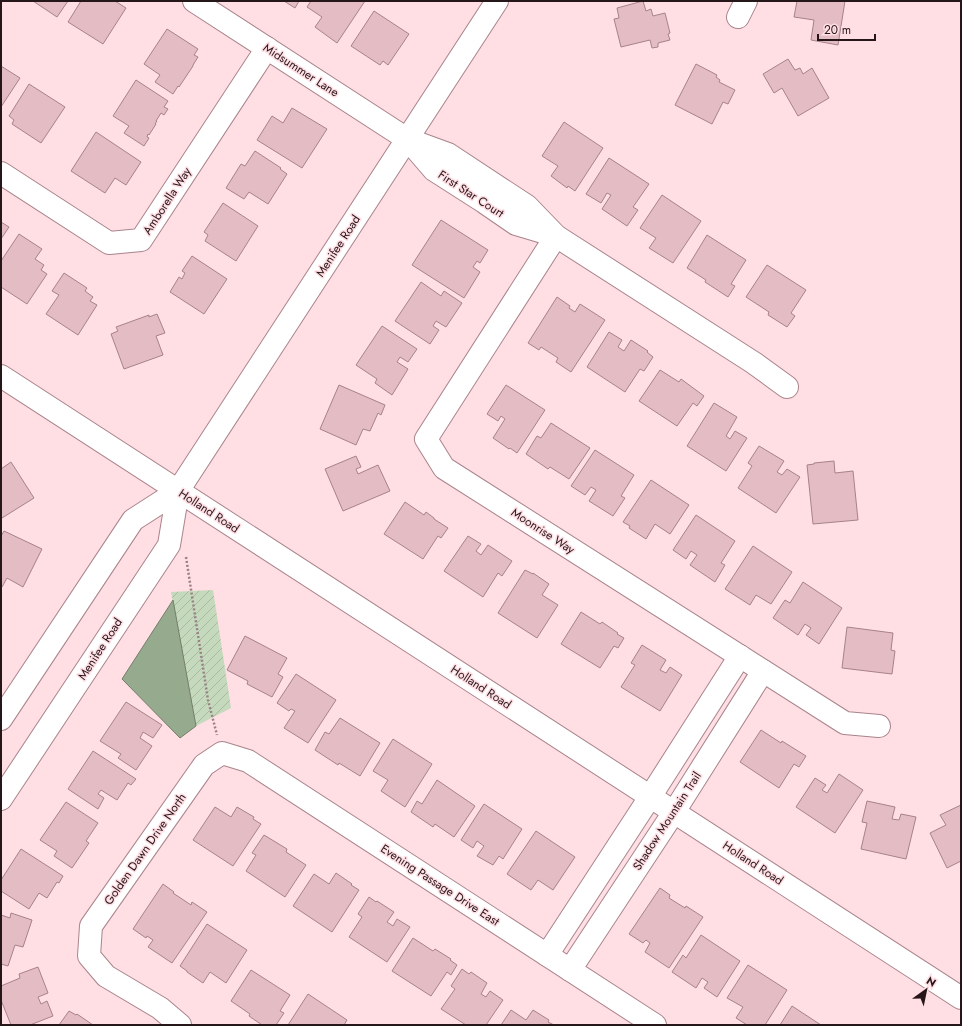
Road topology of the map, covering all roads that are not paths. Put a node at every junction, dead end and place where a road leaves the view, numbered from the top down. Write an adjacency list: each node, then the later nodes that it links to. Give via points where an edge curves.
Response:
1 (194, 1): 3 (street, Midsummer Lane)
2 (497, 1): 4 (street, Menifee Road)
3 (267, 48): 4 (street, Midsummer Lane); 5 (street, Amborella Way, via 141,240 109,243)
4 (407, 139): 6 (street, First Star Court, via 434,170 516,224); 9 (street, Menifee Road)
5 (1, 173)
6 (556, 236): 8 (street, First Star Court, via 754,363); 10 (street, Moonrise Way, via 426,439 444,468)
7 (1, 376): 9 (street, Holland Road)
8 (787, 387)
9 (178, 491): 12 (street, Menifee Road, via 133,520); 15 (street, Holland Road); 16 (street, Menifee Road, via 169,545)
10 (740, 656): 11 (street, Moonrise Way); 15 (street)
11 (763, 671): 13 (street, Moonrise Way, via 845,723); 17 (street, Shadow Mountain Trail)
12 (1, 719)
13 (879, 726)
14 (222, 753): 18 (street, Evening Passage Drive East, via 248,761); 21 (street, Golden Dawn Drive North, via 204,765 91,926 89,956 106,976 160,1008)
15 (650, 797): 17 (street, Holland Road); 18 (street)
16 (1, 799)
17 (674, 812): 19 (street, Shadow Mountain Trail); 20 (street, Holland Road)
18 (547, 955): 19 (street, Evening Passage Drive East)
19 (570, 970): 22 (street, Evening Passage Drive East)
20 (961, 998)
21 (180, 1025)
22 (655, 1025)

